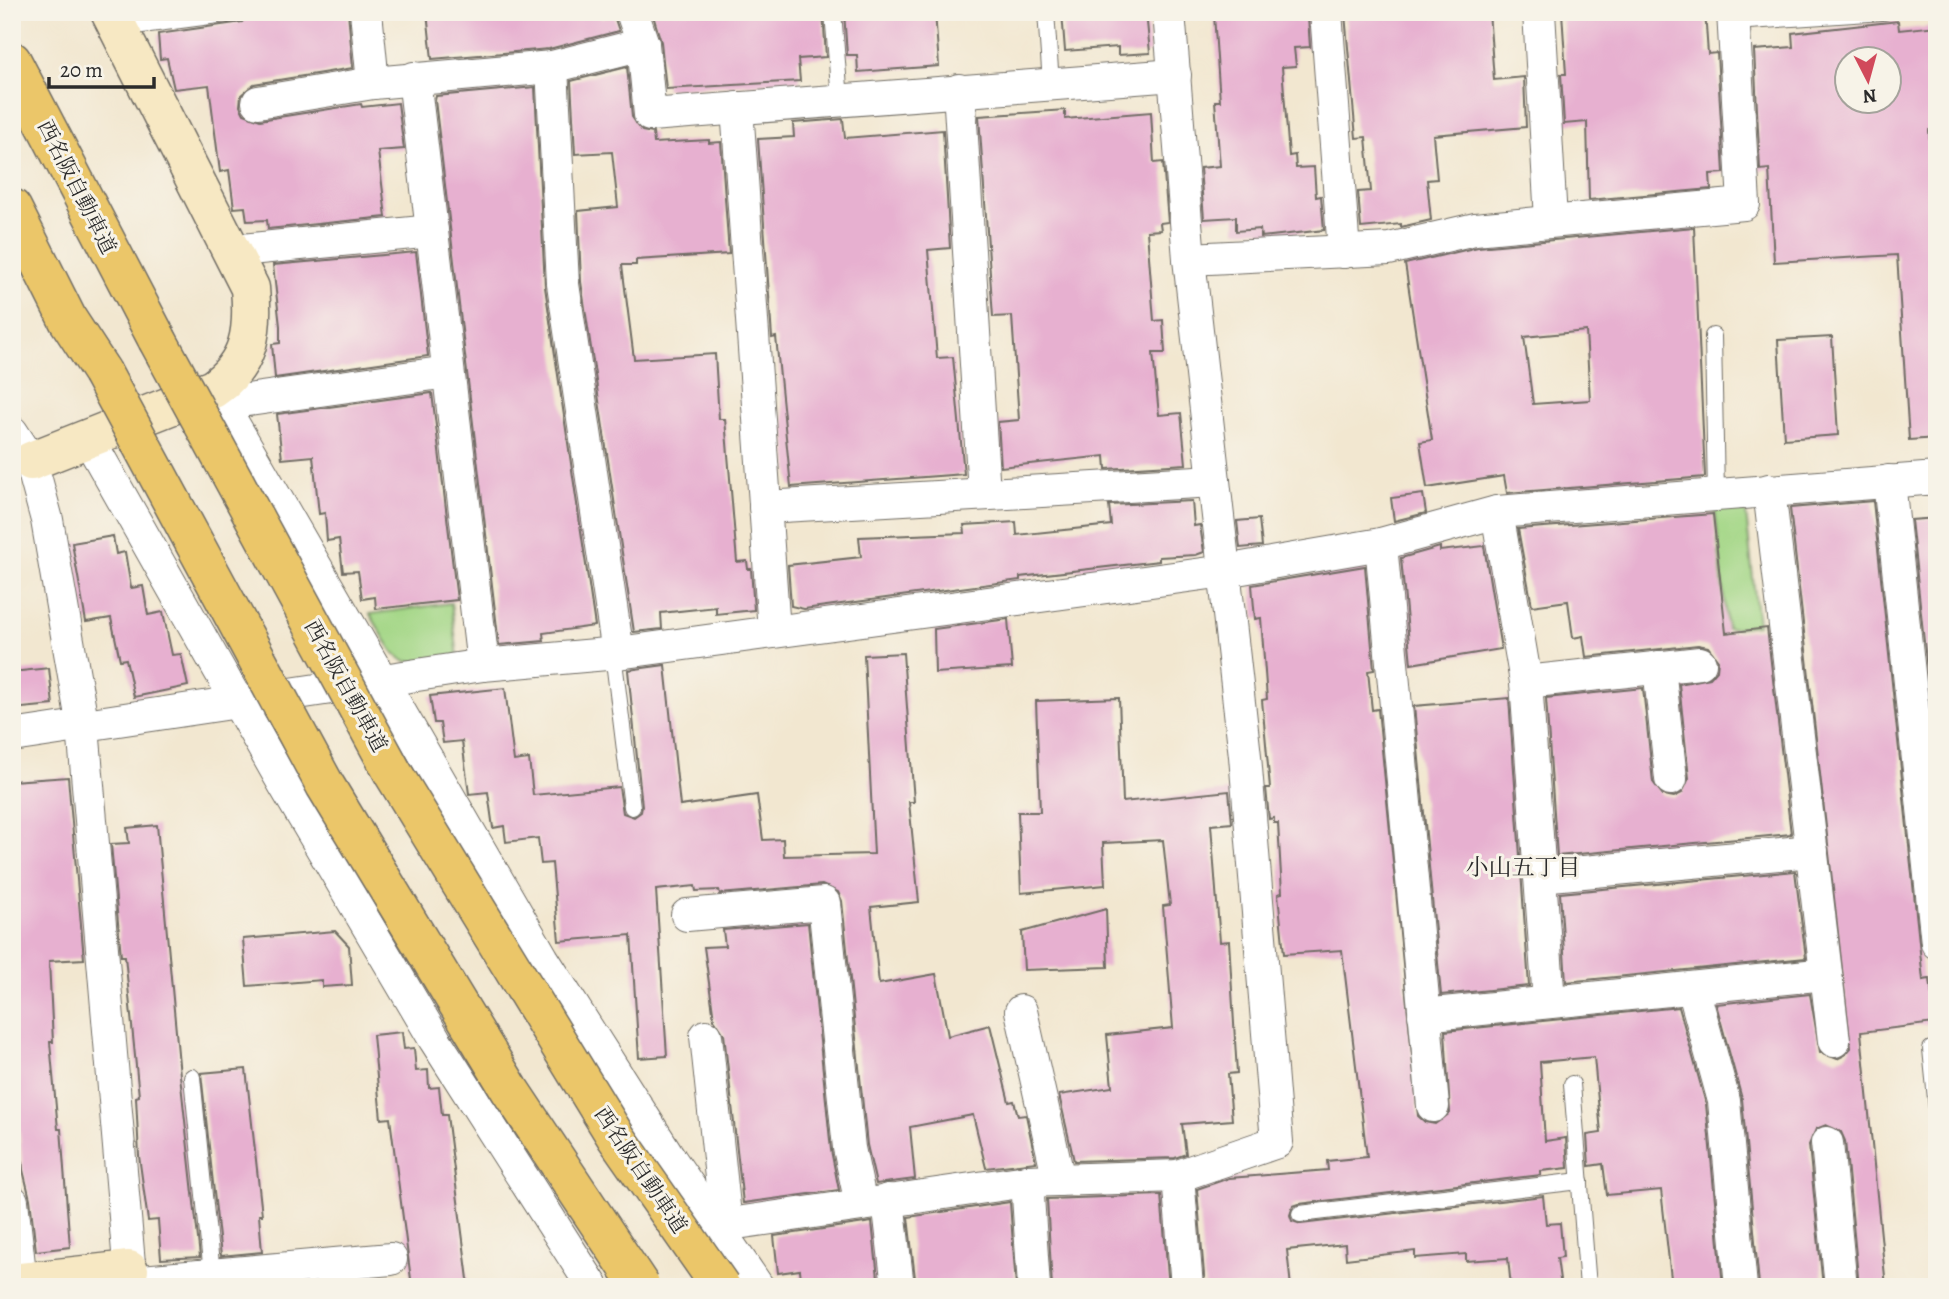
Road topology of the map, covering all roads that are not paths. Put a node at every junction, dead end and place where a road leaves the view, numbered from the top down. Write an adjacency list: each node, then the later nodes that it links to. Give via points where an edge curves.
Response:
1 (241, 12): 11 (lane)
2 (366, 12): 17 (street)
3 (632, 12): 12 (street)
4 (833, 12): 20 (lane)
5 (1046, 12): 18 (lane)
6 (1169, 12): 15 (street)
7 (1326, 12): 28 (street)
8 (1539, 12): 24 (street)
9 (1884, 12): 10 (lane)
10 (1733, 17): 24 (street, via 1744,204)
11 (114, 20): 27 (street)
12 (643, 44): 14 (street); 22 (street, via 650,115)
13 (12, 61): 90 (highway, 西名阪自動車道, bridge, via 393,774 616,1137)
14 (552, 67): 16 (street); 47 (street, via 563,284)
15 (1175, 75): 18 (street); 29 (street)
16 (414, 78): 17 (street); 25 (street)
17 (373, 83): 21 (street)
18 (1051, 84): 19 (street)
19 (959, 90): 20 (street); 40 (street)
20 (840, 100): 22 (street)
21 (258, 102)
22 (737, 108): 42 (street)
23 (12, 208): 30 (highway)
24 (1551, 220): 28 (street, via 1475,229 1389,249)
25 (432, 231): 27 (street); 32 (street)
26 (12, 244): 30 (highway)
27 (231, 251): 33 (street, via 250,288 253,316 246,351)
28 (1344, 251): 29 (street)
29 (1189, 259): 37 (street)
30 (68, 320): 89 (highway, bridge, via 102,372 324,785 510,1090)
31 (1713, 335): 41 (lane)
32 (448, 372): 33 (street); 49 (street)
33 (216, 397): 34 (street); 51 (street)
34 (88, 438): 35 (street); 53 (street)
35 (22, 446): 54 (street, via 47,520)
36 (1937, 478): 38 (street)
37 (1214, 481): 40 (street); 45 (street)
38 (1889, 481): 39 (street); 61 (street)
39 (1769, 490): 41 (street); 58 (street)
40 (984, 493): 42 (street)
41 (1716, 495): 43 (street)
42 (765, 507): 46 (street)
43 (1497, 512): 44 (street); 52 (street)
44 (1381, 544): 45 (street); 66 (street)
45 (1225, 571): 46 (street); 75 (street, via 1277,1142)
46 (774, 631): 47 (street)
47 (616, 653): 49 (street); 57 (lane)
48 (1700, 663): 50 (street)
49 (484, 665): 51 (street)
50 (1659, 667): 52 (street); 56 (street)
51 (379, 680): 53 (street); 82 (street, via 543,959)
52 (1526, 682): 59 (street)
53 (237, 703): 54 (street); 88 (street, via 435,1040)
54 (83, 727): 55 (street); 86 (street)
55 (12, 736)
56 (1671, 779)
57 (632, 807)
58 (1812, 851): 59 (street); 62 (street)
59 (1540, 876): 64 (street)
60 (687, 915): 80 (street, via 824,903 849,1148)
61 (1937, 943)
62 (1826, 974): 63 (street); 68 (street)
63 (1693, 988): 64 (street); 96 (street, via 1724,1101)
64 (1549, 1002): 66 (street)
65 (1021, 1011): 76 (street)
66 (1424, 1015): 72 (street)
67 (706, 1036): 82 (street)
68 (1834, 1041)
69 (1931, 1048): 73 (lane)
70 (192, 1077): 84 (lane)
71 (1572, 1084): 78 (lane)
72 (1433, 1105)
73 (1937, 1109)
74 (1827, 1143): 97 (street)
75 (1178, 1177): 76 (street); 94 (street)
76 (1059, 1180): 77 (street)
77 (1027, 1181): 80 (street); 93 (street)
78 (1580, 1181): 81 (lane); 95 (lane)
79 (12, 1201): 87 (street)
80 (874, 1203): 82 (street); 92 (street)
81 (1300, 1214)
82 (721, 1225): 91 (street)
83 (391, 1259): 85 (street)
84 (212, 1275): 85 (street); 86 (street)
85 (314, 1276)
86 (130, 1280): 87 (street)
87 (17, 1283)
88 (593, 1287)
89 (641, 1287)
90 (721, 1287)
91 (758, 1287)
92 (898, 1287)
93 (1034, 1287)
94 (1187, 1287)
95 (1588, 1287)
96 (1741, 1287)
97 (1841, 1287)

